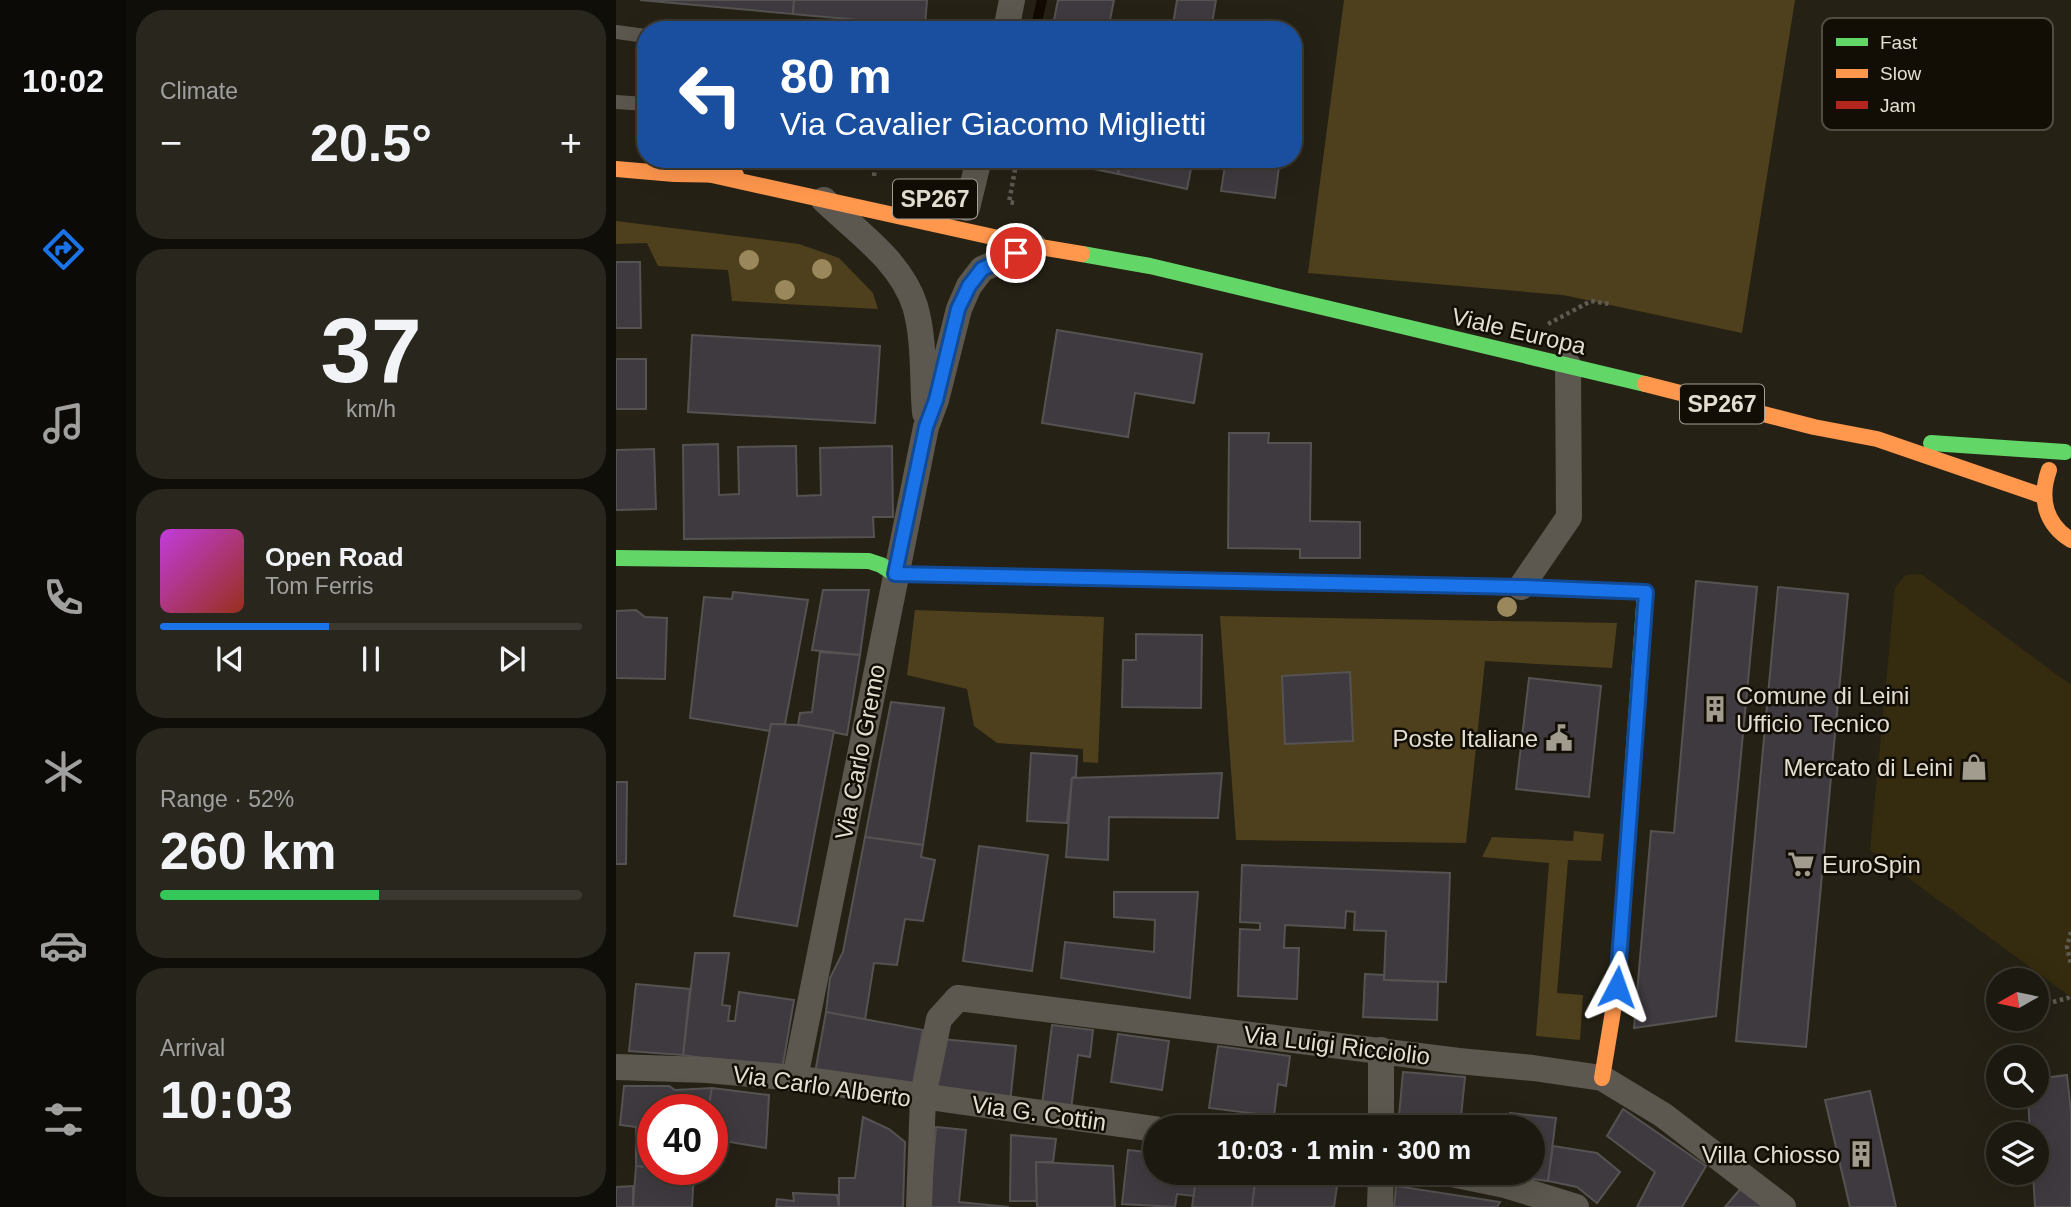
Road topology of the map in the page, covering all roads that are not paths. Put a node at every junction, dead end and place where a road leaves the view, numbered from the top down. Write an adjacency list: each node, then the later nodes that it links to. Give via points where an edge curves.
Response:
1 (1012, 0): 2 (street)
2 (1008, 21)
3 (616, 32): 4 (lane)
4 (637, 35)
5 (616, 102): 6 (lane)
6 (637, 103)
7 (976, 168): 12 (street)
8 (616, 169): 10 (main road, Viale Europa / SP267)
9 (779, 174): 10 (main road, Viale Europa / SP267)
10 (712, 175): 11 (main road, Viale Europa / SP267)
11 (823, 199): 13 (main road, Viale Europa / SP267); 16 (street, Via Carlo Gremo, via 877,249 898,273 915,304)
12 (965, 207)
13 (1044, 239): 14 (main road, Viale Europa / SP267); 14 (main road, Viale Europa / SP267); 16 (street, Via Carlo Gremo, via 982,269 969,286 958,309)
14 (1150, 266): 15 (main road, Viale Europa / SP267)
15 (1568, 365): 17 (main road, Viale Europa / SP267); 23 (street, via 1569,517)
16 (926, 427): 22 (street, Via Carlo Gremo)
17 (1877, 439): 18 (main road, Viale Europa / SP267); 19 (main road, Viale Europa / SP267)
18 (2069, 447): 19 (main road, via 2045,479)
19 (2043, 496): 20 (main road, via 2054,527)
20 (2071, 540)
21 (616, 558): 22 (main road, via 869,561)
22 (895, 574): 23 (main road); 26 (street, Via Carlo Gremo)
23 (1521, 587): 27 (main road, via 1646,592 1617,987)
24 (1381, 1050): 27 (street, Via Luigi Ricciolio); 28 (street, Via Luigi Ricciolio, via 958,998 939,1019); 29 (street)
25 (616, 1067): 26 (street, Via Carlo Alberto)
26 (795, 1078): 28 (street, Via Carlo Alberto)
27 (1602, 1078): 36 (street, Via Luigi Ricciolio, via 1664,1115)
28 (923, 1097): 30 (street, Via G. Cottin); 33 (street, Via Carlo Alberto)
29 (1381, 1115)
30 (1143, 1127)
31 (1381, 1185): 34 (street)
32 (1505, 1185): 35 (street)
33 (919, 1207)
34 (1380, 1207)
35 (1576, 1207)
36 (1783, 1207)

